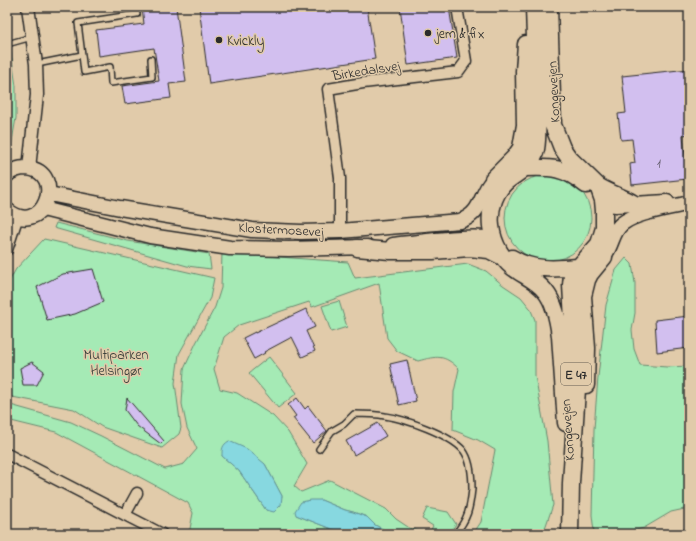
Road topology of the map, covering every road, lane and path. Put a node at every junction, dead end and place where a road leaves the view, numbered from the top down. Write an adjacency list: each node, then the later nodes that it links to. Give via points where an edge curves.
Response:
1 (28, 7): 6 (street)
2 (457, 7): 21 (street, Birkedalsvej, via 466,61 458,72 328,89 340,178)
3 (533, 7): 12 (main road, Kongevejen / E 47, via 537,138 532,160); 14 (main road, via 526,43 523,137 518,153)
4 (549, 7): 15 (main road, Kongevejen, via 554,129 562,148 587,174)
5 (137, 14): 8 (lane, via 78,23)
6 (32, 36): 7 (lane); 10 (street)
7 (7, 44)
8 (82, 55): 9 (lane, via 84,72 110,67 111,83 152,77); 10 (lane)
9 (152, 59)
10 (36, 64): 11 (street, via 37,95)
11 (29, 168): 13 (main road, via 16,170); 16 (main road, via 46,180)
12 (524, 168): 14 (main road, via 501,174); 15 (main road, via 549,167 566,172); 22 (main road, E 47, via 506,182 494,199 491,218)
13 (7, 175)
14 (493, 179): 21 (main road, Klostermosevej, via 478,208 468,218 460,221)
15 (600, 193): 18 (main road, via 622,197); 27 (main road, E 47, via 605,219 602,237)
16 (49, 194): 19 (main road); 21 (main road, Klostermosevej, via 252,230)
17 (689, 202): 18 (main road); 26 (main road, via 639,215 622,223)
18 (633, 204)
19 (43, 209): 20 (main road, via 31,216); 23 (main road, Klostermosevej, via 150,236 230,248)
20 (12, 213): 24 (street)
21 (340, 231)
22 (494, 240): 23 (main road, Klostermosevej, via 468,238); 25 (main road, E 47); 27 (main road, via 513,258 528,266 546,269)
23 (357, 248): 25 (main road, via 390,251 469,248 488,250)
24 (7, 250)
25 (503, 257): 30 (main road, Kongevejen / E 47, via 514,268 541,286 550,298 556,314 560,336)
26 (604, 257): 27 (main road); 30 (main road, via 590,274 584,290 586,398)
27 (579, 267): 30 (main road, Kongevejen / E 47, via 572,276 570,285 577,389)
28 (319, 449): 34 (lane, via 332,431 354,414 386,416 420,426 447,438 464,450 469,462 472,483 467,517)
29 (7, 454): 32 (street)
30 (571, 483): 35 (main road, Kongevejen / E 47)
31 (137, 492): 32 (street)
32 (125, 515): 33 (street)
33 (162, 534)
34 (455, 534)
35 (570, 534)

